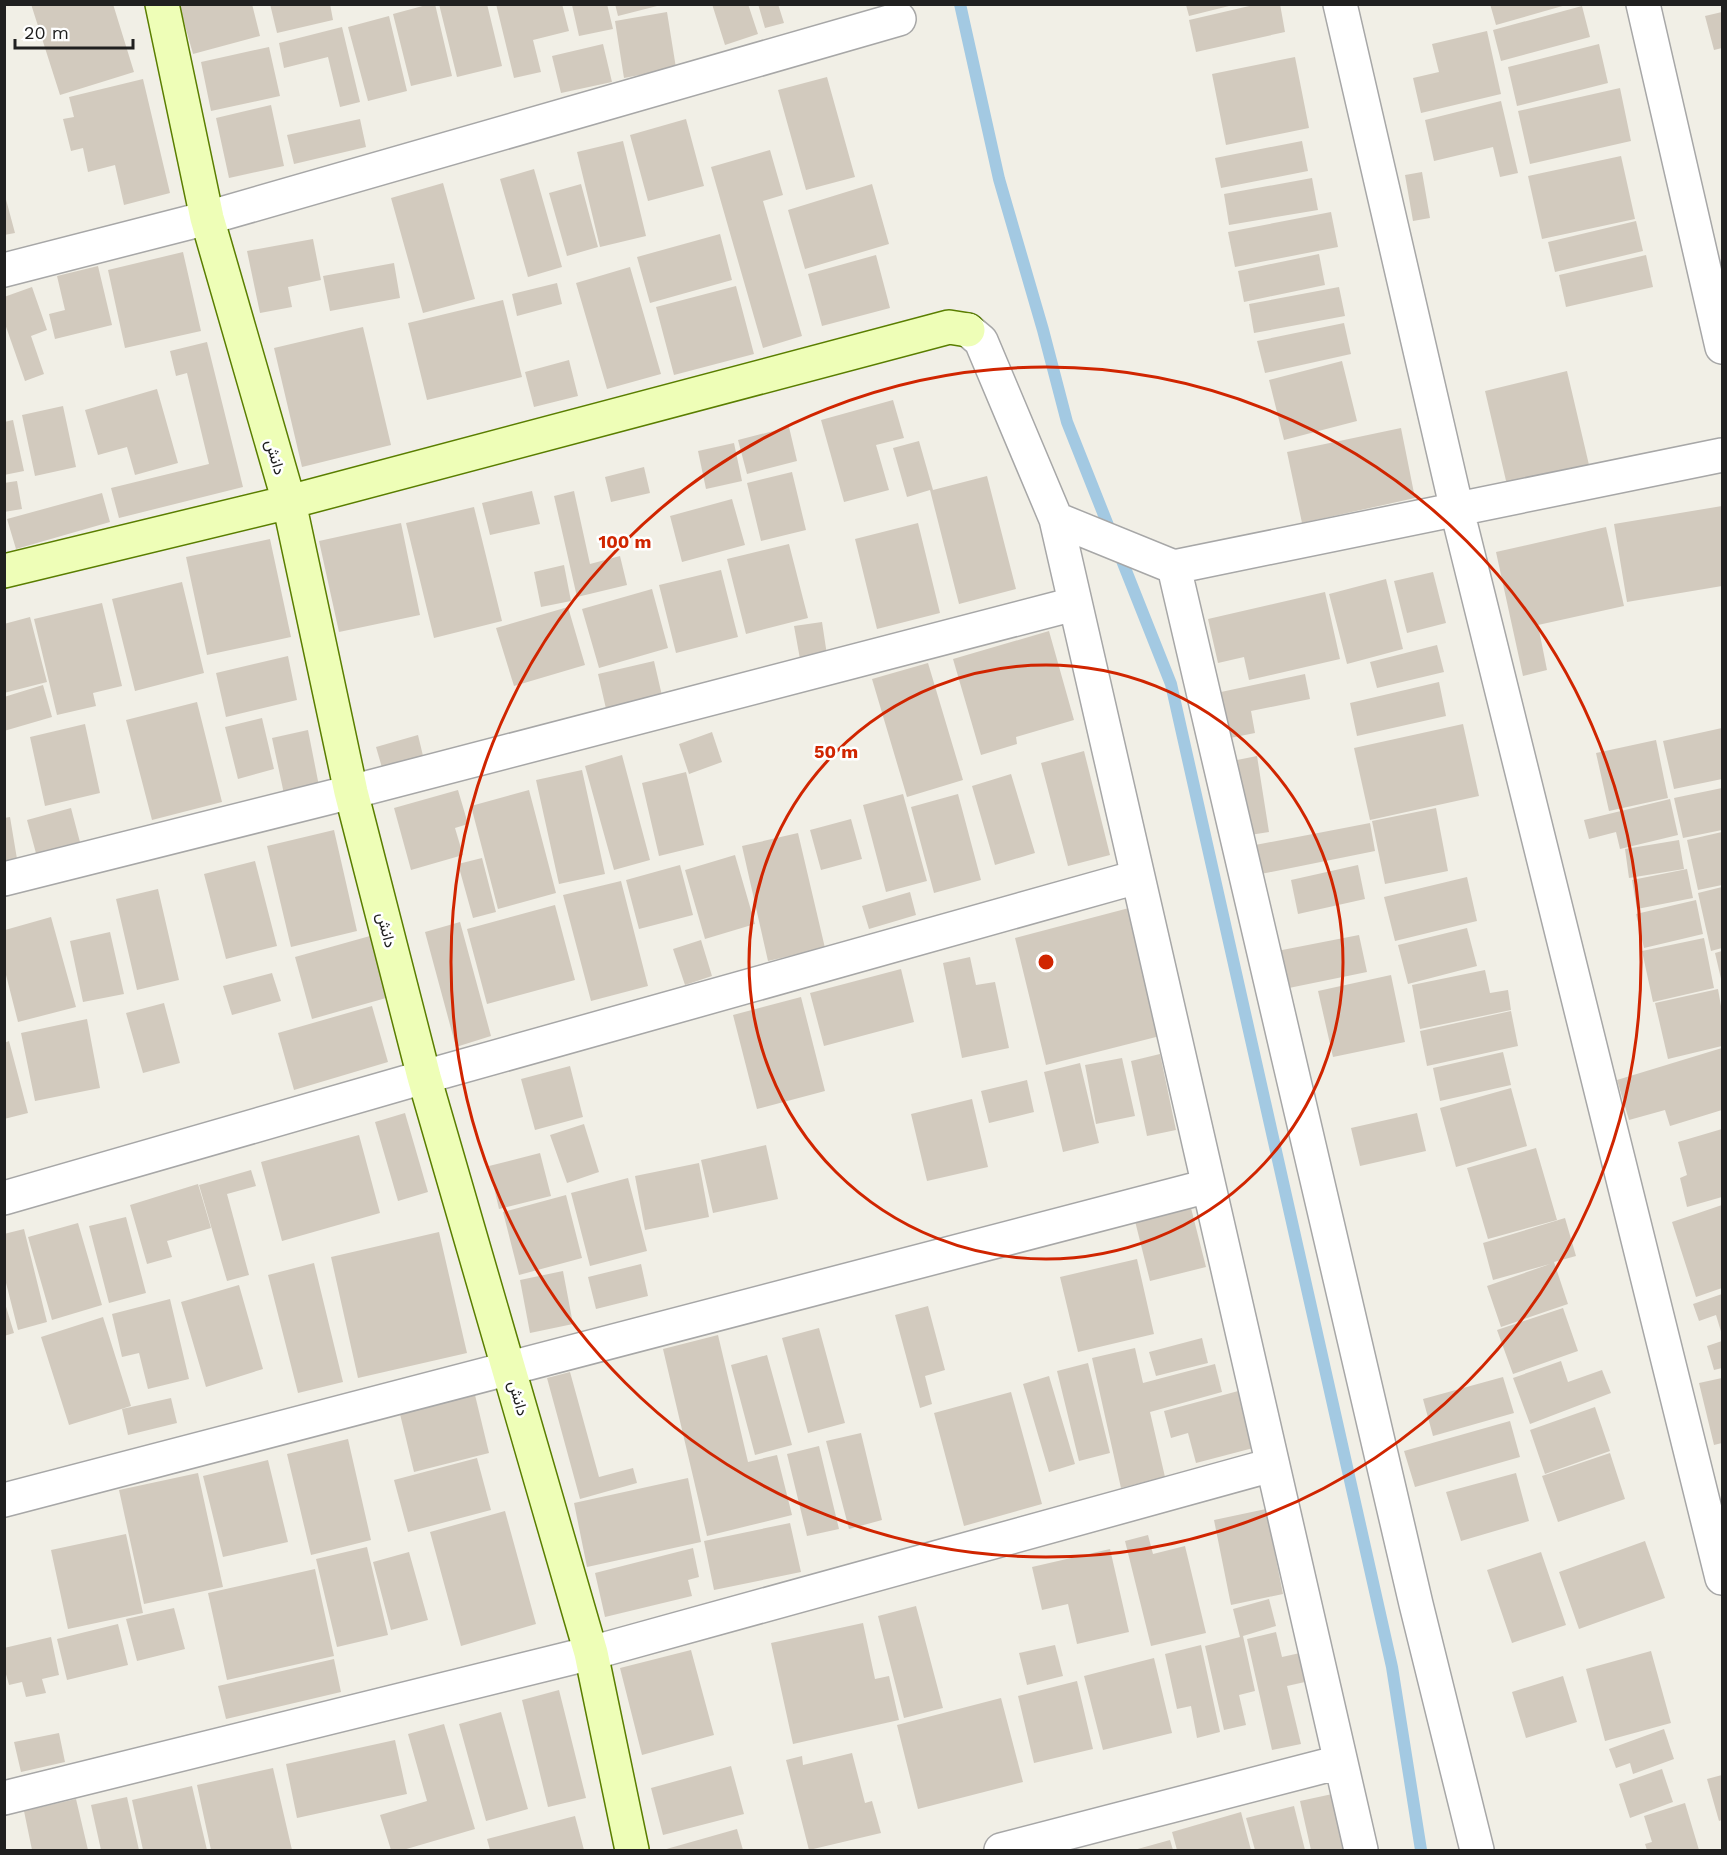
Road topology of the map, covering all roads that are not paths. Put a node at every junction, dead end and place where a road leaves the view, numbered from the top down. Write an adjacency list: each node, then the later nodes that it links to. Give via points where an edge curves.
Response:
1 (162, 4): 5 (main road, دانش)
2 (1340, 4): 11 (street)
3 (1643, 4): 8 (street)
4 (899, 19): 5 (street)
5 (207, 218): 6 (street); 10 (main road, دانش)
6 (4, 270)
7 (968, 330): 10 (main road, via 949,327); 12 (street, via 981,341)
8 (1722, 347)
9 (1722, 455): 11 (street)
10 (288, 502): 14 (main road); 16 (main road, دانش)
11 (1457, 510): 13 (street); 25 (street)
12 (1056, 519): 13 (street); 15 (street)
13 (1174, 567): 32 (street, via 1396,1522)
14 (4, 571)
15 (1074, 604): 16 (street); 17 (street)
16 (351, 792): 18 (street); 19 (main road, دانش)
17 (1137, 877): 19 (street); 20 (street)
18 (4, 879)
19 (424, 1077): 21 (street); 22 (main road, دانش)
20 (1208, 1186): 22 (street); 23 (street)
21 (4, 1198)
22 (510, 1368): 24 (street); 26 (main road, دانش)
23 (1272, 1465): 26 (street); 27 (street)
24 (4, 1500)
25 (1722, 1578)
26 (591, 1653): 28 (street); 29 (main road, دانش)
27 (1340, 1762): 30 (street); 31 (street)
28 (4, 1798)
29 (632, 1851)
30 (1000, 1851)
31 (1361, 1851)
32 (1477, 1851)

